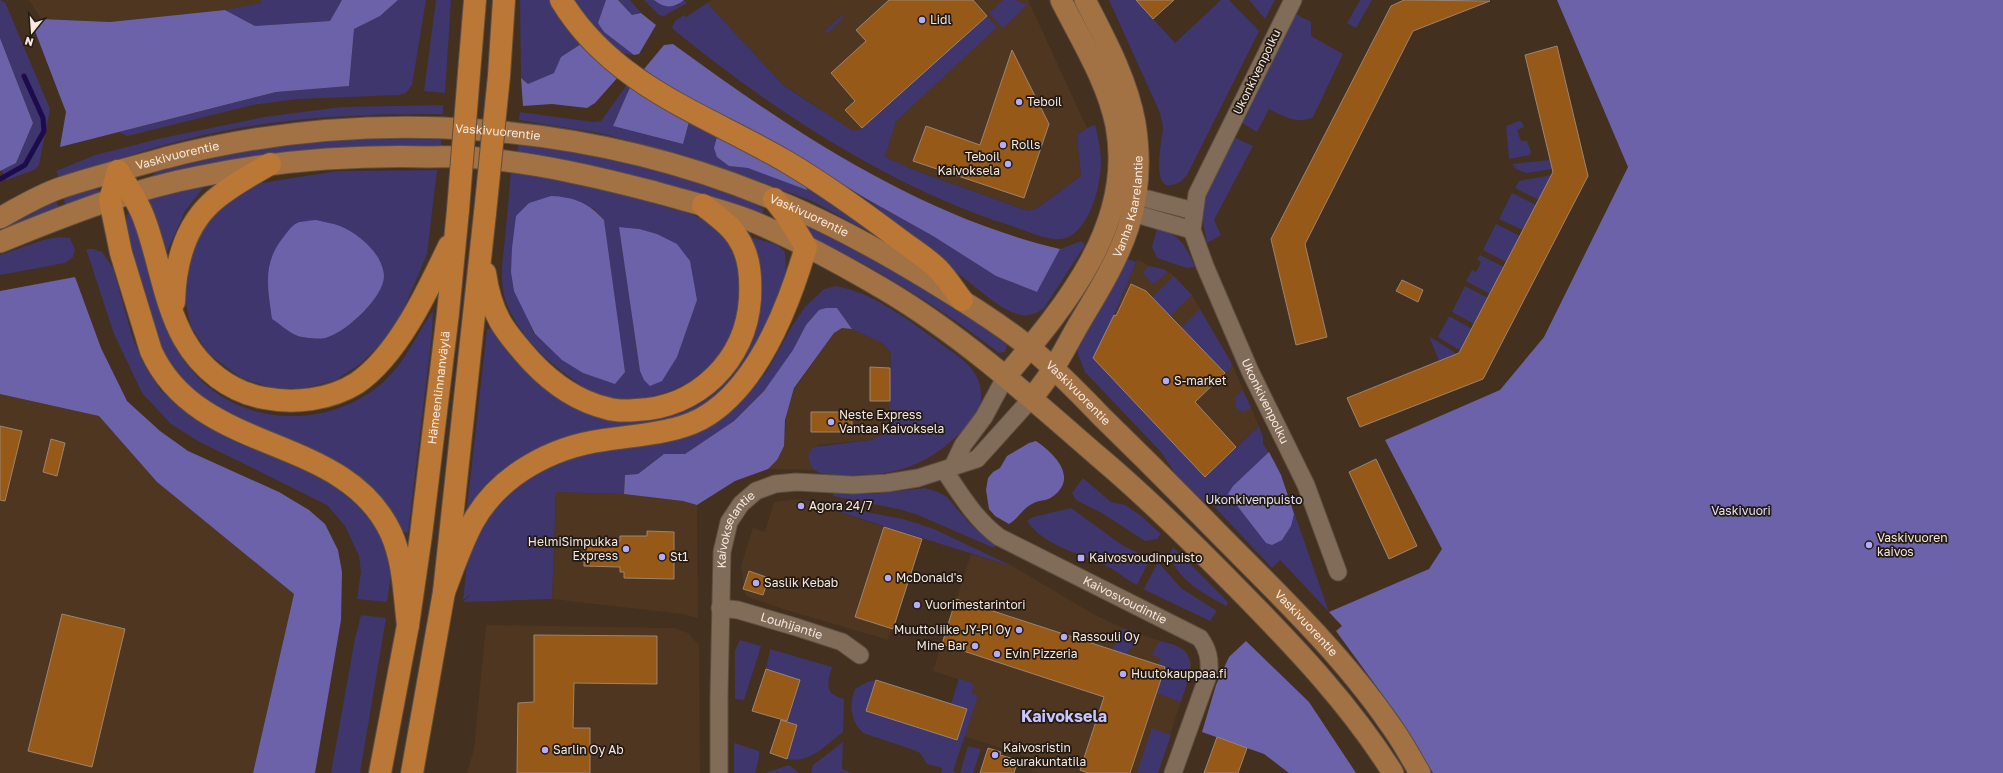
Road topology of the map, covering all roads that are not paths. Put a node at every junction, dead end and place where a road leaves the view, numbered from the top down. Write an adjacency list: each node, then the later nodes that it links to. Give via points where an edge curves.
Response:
1 (475, 0): 18 (highway, Hämeenlinnanväylä, bridge)
2 (504, 0): 21 (highway, bridge)
3 (561, 0): 22 (highway, via 586,36 630,74 686,110 787,162 856,206 938,269)
4 (1061, 0): 12 (main road, Vanha Kaarelantie, via 1101,80 1116,125 1119,162)
5 (1085, 0): 13 (main road, Vanha Kaarelantie, via 1116,64 1135,123 1138,168)
6 (1293, 0): 15 (street, Ukonkivenpolku, via 1197,194)
7 (270, 164): 9 (main road, Vaskivuorentie, via 198,176); 14 (main road, Vaskivuorentie, via 383,156 477,158 536,165 600,178); 23 (highway, via 225,192 199,216 190,231 176,272)
8 (118, 171): 9 (highway); 10 (main road, Vaskivuorentie, via 198,150 264,137 343,129 406,127 479,130 537,136 659,160); 11 (highway); 16 (main road, Vaskivuorentie, via 56,189)
9 (132, 193): 11 (main road, Vaskivuorentie); 23 (highway, via 146,222)
10 (774, 199): 20 (highway); 22 (main road, Vaskivuorentie, via 838,228)
11 (110, 200): 19 (main road, Vaskivuorentie); 32 (highway, via 121,252 151,351 161,370 180,394 212,418 330,470 366,498 380,515 398,552)
12 (1114, 200): 13 (street); 24 (main road, Vanha Kaarelantie, via 1098,248 1061,308)
13 (1135, 204): 15 (street); 17 (street); 25 (main road, Vanha Kaarelantie, via 1128,232 1116,258)
14 (703, 205): 20 (main road, Vaskivuorentie, via 750,220); 21 (highway, via 724,221 738,237 746,252 750,273 749,308 744,331 714,378 699,391 660,408 625,411 607,409 573,395 550,378 514,342 498,320 489,296)
15 (1194, 211): 17 (street, Ukonkivenpolku)
16 (0, 218)
17 (1192, 230): 29 (street, Ukonkivenpolku, via 1250,371 1306,485)
18 (454, 234): 23 (highway, via 425,296 407,326 380,362 357,383 316,399 296,402 274,400 254,396 232,387 214,375 195,356); 32 (highway, Hämeenlinnanväylä, via 448,313)
19 (0, 242)
20 (806, 247): 26 (main road, Vaskivuorentie, via 895,296 946,329); 30 (highway, via 795,284 776,331 748,376 726,400 701,419 667,431 600,440 560,450 522,470 487,501 473,522)
21 (482, 248): 30 (highway)
22 (962, 300): 24 (main road, Vaskivuorentie)
23 (174, 317)
24 (1030, 348): 25 (main road, Vaskivuorentie); 26 (main road, Vanha Kaarelantie)
25 (1053, 370): 27 (main road, Vanha Kaarelantie); 39 (main road, Vaskivuorentie, via 1166,480 1329,648 1390,724)
26 (1006, 376): 27 (main road, Vaskivuorentie); 28 (street, via 984,417 962,445)
27 (1032, 398): 28 (street, Kaivokselantie, via 977,459); 38 (main road, Vaskivuorentie, via 1151,501 1270,621 1324,679 1374,742)
28 (949, 468): 31 (street, Kaivokselantie, via 918,478 887,483 853,485 796,482 775,484 756,491 740,504 729,522 724,538); 37 (street, Kaivosvoudintie, via 972,512 999,537 1200,638 1209,658 1208,673)
29 (1338, 572)
30 (444, 592): 35 (highway)
31 (720, 608): 33 (street, Louhijantie, via 738,610 833,639 844,643); 36 (street, Kaivokselantie)
32 (408, 625): 34 (highway, Hämeenlinnanväylä)
33 (860, 655)
34 (380, 773)
35 (412, 773)
36 (719, 773)
37 (1173, 773)
38 (1394, 773)
39 (1420, 773)

